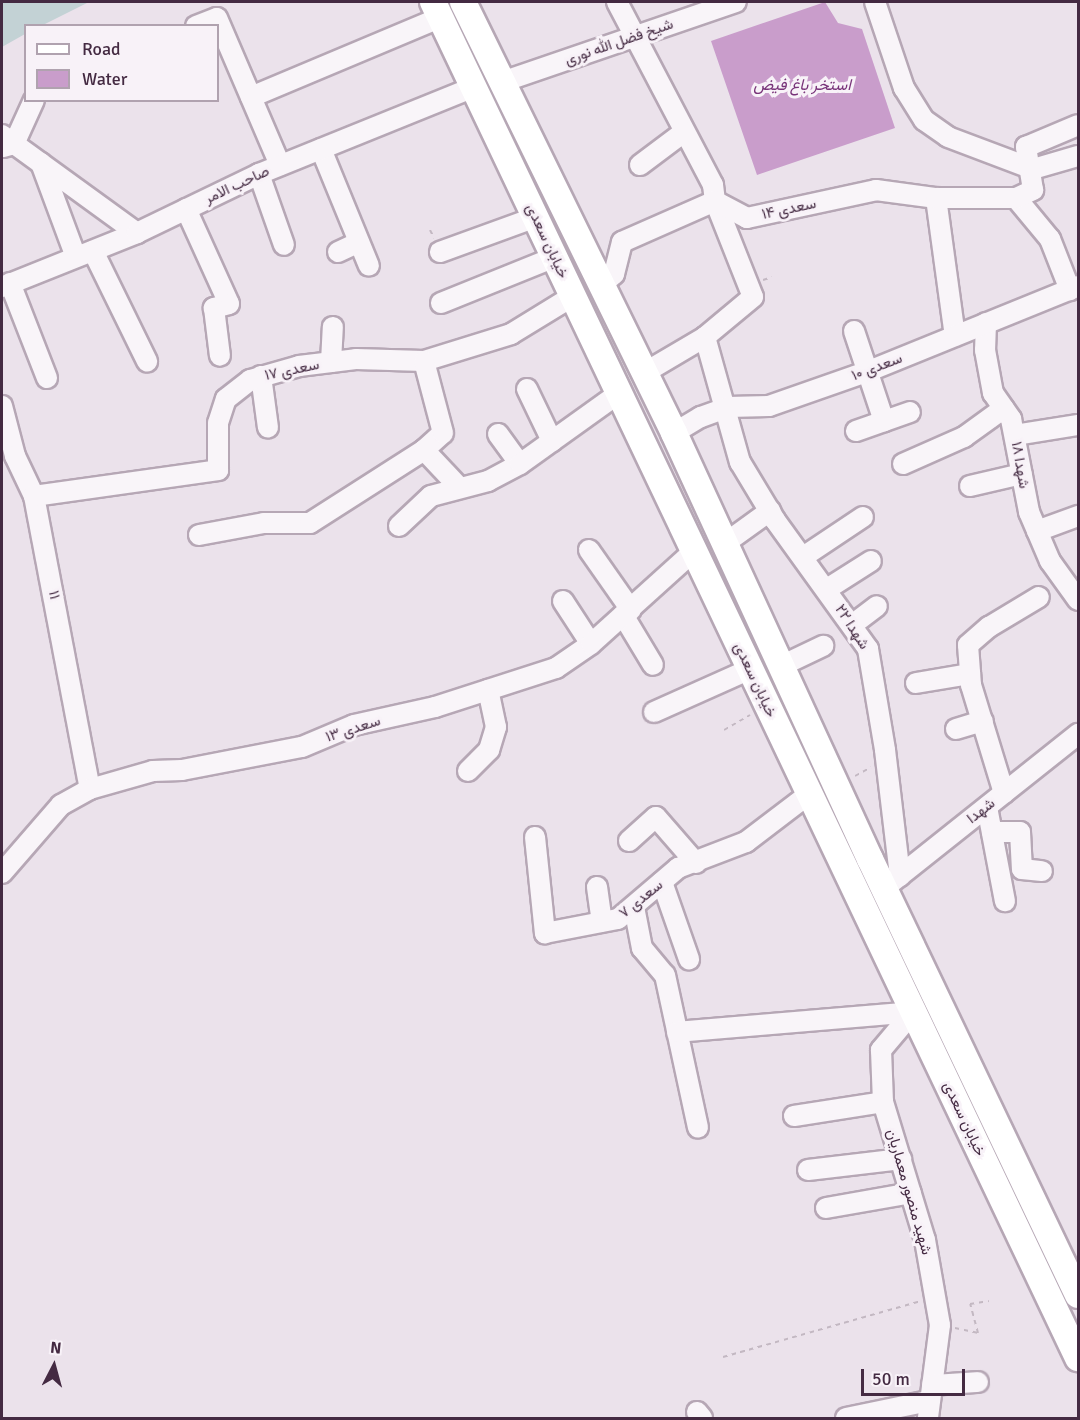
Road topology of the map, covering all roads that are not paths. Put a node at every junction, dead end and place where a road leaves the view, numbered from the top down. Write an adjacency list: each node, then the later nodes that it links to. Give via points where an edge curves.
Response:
1 (463, 2): 8 (main road, خیابان سعدی)
2 (617, 2): 7 (street)
3 (736, 2): 7 (street, شیخ فضل الله نوری)
4 (875, 2): 20 (street, via 904,88 924,120 948,137)
5 (437, 9): 9 (main road, خیابان سعدی); 10 (street)
6 (201, 24): 10 (street, via 217,18)
7 (633, 36): 8 (street, شیخ فضل الله نوری); 13 (street)
8 (502, 82): 36 (main road, خیابان سعدی)
9 (474, 87): 15 (street, صاحب الامر); 26 (main road, خیابان سعدی)
10 (251, 97): 18 (street)
11 (33, 102): 14 (street)
12 (1078, 124): 20 (street, via 1026,147)
13 (684, 132): 19 (street); 24 (street, via 713,185)
14 (6, 142): 17 (street)
15 (321, 149): 18 (street, صاحب الامر); 28 (street)
16 (1078, 156): 20 (street)
17 (41, 163): 27 (street); 32 (street)
18 (280, 165): 21 (street, صاحب الامر)
19 (640, 165)
20 (1033, 169): 23 (street, via 1033,190)
21 (259, 174): 25 (street, صاحب الامر); 29 (street)
22 (936, 198): 23 (street, سعدی ۱۴); 24 (street, سعدی ۱۴, via 876,190 747,218); 43 (street)
23 (1016, 198): 37 (street, via 1050,239)
24 (715, 201): 36 (street, via 622,242 614,274); 44 (street, via 753,297)
25 (186, 209): 27 (street, صاحب الامر); 45 (street, via 229,304 214,308)
26 (536, 217): 31 (street); 33 (main road, خیابان سعدی)
27 (137, 233): 32 (street, صاحب الامر)
28 (359, 242): 30 (street); 34 (street)
29 (284, 245)
30 (338, 252)
31 (440, 252)
32 (84, 254): 35 (street, صاحب الامر); 46 (street)
33 (555, 257): 38 (main road, خیابان سعدی); 39 (street)
34 (369, 266)
35 (6, 285): 52 (street)
36 (602, 285): 50 (main road, خیابان سعدی)
37 (1074, 288): 40 (street, سعدی ۱۰)
38 (573, 296): 47 (street, سعدی ۱۷, via 510,334); 54 (main road, خیابان سعدی)
39 (441, 303)
40 (986, 323): 43 (street, سعدی ۱۰); 57 (street, شهدا ۱۸, via 985,350 993,393)
41 (333, 327): 48 (street)
42 (854, 331): 49 (street)
43 (955, 336): 49 (street, سعدی ۱۰)
44 (705, 337): 50 (street); 56 (street, شهدا ۲۲)
45 (220, 356)
46 (147, 361)
47 (424, 361): 48 (street, سعدی ۱۷); 67 (street, via 443,434)
48 (331, 362): 51 (street, سعدی ۱۷)
49 (869, 371): 56 (street, سعدی ۱۰, via 769,406); 59 (street)
50 (644, 373): 63 (main road, خیابان سعدی)
51 (261, 376): 61 (street); 76 (street, سعدی ۱۷, via 226,399 218,423 218,470)
52 (47, 378)
53 (527, 389): 66 (street)
54 (619, 393): 66 (street); 71 (main road, خیابان سعدی)
55 (2, 406): 76 (street, ۱۱, via 15,456)
56 (728, 407): 63 (street, سعدی ۱۰); 78 (street, شهدا ۲۲, via 740,462)
57 (1004, 408): 65 (street, شهدا ۱۸); 70 (street, via 964,437)
58 (910, 412): 59 (street)
59 (884, 421): 62 (street)
60 (1078, 425): 65 (street)
61 (268, 428)
62 (856, 431)
63 (674, 433): 68 (main road, خیابان سعدی)
64 (498, 434): 69 (street)
65 (1015, 435): 72 (street, شهدا ۱۸)
66 (552, 441): 69 (street)
67 (424, 450): 73 (street); 83 (street, via 310,523 264,523)
68 (686, 461): 71 (main road, via 675,474); 75 (main road, خیابان سعدی)
69 (520, 464): 73 (street, via 488,481)
70 (903, 464)
71 (658, 474): 77 (main road, خیابان سعدی)
72 (1022, 474): 74 (street); 82 (street, شهدا ۱۸)
73 (459, 486): 81 (street, via 431,496)
74 (970, 486)
75 (699, 490): 77 (main road, via 681,490); 84 (main road, خیابان سعدی)
76 (34, 496): 109 (street, ۱۱)
77 (672, 504): 86 (main road, خیابان سعدی)
78 (770, 511): 84 (street); 87 (street, شهدا ۲۲)
79 (1078, 516): 82 (street)
80 (863, 517): 87 (street)
81 (399, 526)
82 (1037, 531): 92 (street, شهدا ۱۸, via 1050,561)
83 (199, 535)
84 (724, 544): 99 (main road, خیابان سعدی)
85 (589, 550): 94 (street)
86 (694, 551): 94 (street, سعدی ۱۳); 100 (main road, خیابان سعدی)
87 (803, 557): 89 (street, شهدا ۲۲)
88 (871, 561): 89 (street)
89 (826, 589): 95 (street, شهدا ۲۲)
90 (1039, 597): 101 (street, via 989,627 968,645)
91 (563, 600): 96 (street)
92 (1078, 600)
93 (877, 606): 95 (street)
94 (627, 612): 96 (street, سعدی ۱۳); 98 (street)
95 (852, 625): 120 (street, شهدا ۲۲, via 868,649 886,759)
96 (591, 644): 103 (street, سعدی ۱۳, via 556,668)
97 (823, 646): 99 (street)
98 (653, 665)
99 (781, 666): 120 (main road, خیابان سعدی, via 836,785)
100 (750, 669): 104 (street); 111 (main road, خیابان سعدی)
101 (970, 674): 102 (street); 105 (street)
102 (916, 683)
103 (488, 690): 108 (street, via 496,727 489,750); 109 (street, سعدی ۱۳, via 435,707 354,725 303,747 182,770 153,771)
104 (654, 711)
105 (982, 721): 106 (street); 110 (street)
106 (956, 729)
107 (1078, 734): 110 (street, شهدا)
108 (468, 771)
109 (90, 789): 118 (street, سعدی ۱۳, via 61,805)
110 (1004, 793): 112 (street, شهدا)
111 (809, 794): 116 (street, سعدی ۷, via 746,842); 126 (main road, خیابان سعدی)
112 (987, 807): 113 (street); 120 (street, شهدا)
113 (992, 832): 117 (street, via 1020,832 1022,869); 122 (street)
114 (535, 837): 124 (street, سعدی ۷, via 545,933)
115 (629, 841): 116 (street, via 656,817)
116 (696, 863): 119 (street, سعدی ۷, via 678,868)
117 (1042, 871)
118 (2, 873)
119 (662, 882): 123 (street, سعدی ۷); 125 (street)
120 (892, 882): 135 (main road, خیابان سعدی)
121 (597, 887): 124 (street)
122 (1005, 901)
123 (634, 907): 124 (street, سعدی ۷, via 618,918); 127 (street, via 642,948 665,975)
124 (602, 922)
125 (689, 959)
126 (913, 1012): 127 (street); 128 (street, شهید منصور معماریان, via 881,1050); 136 (main road, خیابان سعدی)
127 (677, 1032): 130 (street)
128 (883, 1101): 129 (street); 131 (street, شهید منصور معماریان)
129 (794, 1116)
130 (698, 1127)
131 (901, 1159): 132 (street); 133 (street, شهید منصور معماریان)
132 (808, 1170)
133 (911, 1193): 134 (street); 138 (street, شهید منصور معماریان, via 940,1325)
134 (826, 1208)
135 (1078, 1295)
136 (1078, 1358)
137 (978, 1382): 138 (street)
138 (930, 1402): 139 (street)
139 (846, 1419)

